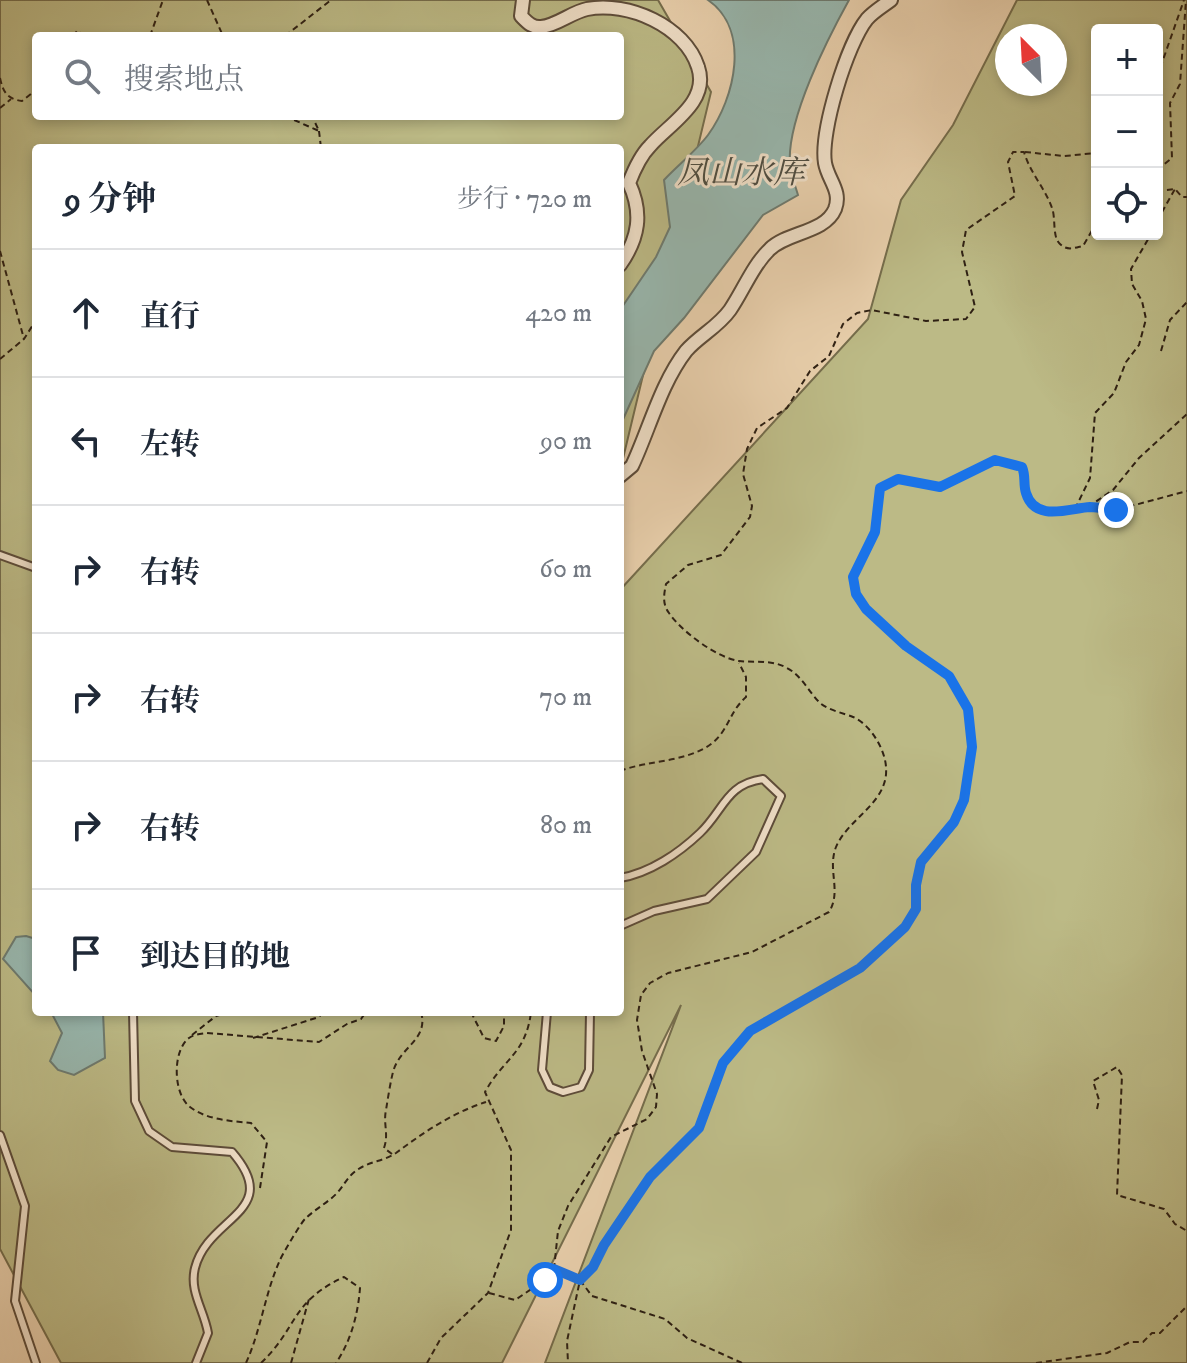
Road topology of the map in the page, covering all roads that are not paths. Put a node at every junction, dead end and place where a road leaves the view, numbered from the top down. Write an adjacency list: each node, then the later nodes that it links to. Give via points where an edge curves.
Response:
1 (523, 0): 3 (street, via 521,16 529,25 542,27 589,9 614,9 664,26 683,38 694,55 701,75 694,100 650,146 629,183 638,228)
2 (891, 0): 4 (street, via 868,19 851,47 825,137 825,164 837,191 831,217 783,238 768,251 728,313 688,349 632,466)
3 (624, 257)
4 (624, 473)
5 (0, 555): 6 (lane)
6 (32, 567)
7 (624, 876): 8 (lane, via 660,863 701,832 746,781 763,779 781,796 756,852 707,899)
8 (624, 924)
9 (133, 1016): 14 (lane, via 135,1101 149,1131 172,1147 232,1152 249,1171 251,1188 242,1210 208,1240 195,1267 192,1288 208,1333)
10 (547, 1016): 11 (lane, via 542,1070 550,1087 563,1092 581,1087 589,1070)
11 (590, 1016)
12 (0, 1135): 13 (lane, via 25,1206 15,1301)
13 (36, 1363)
14 (196, 1363)

